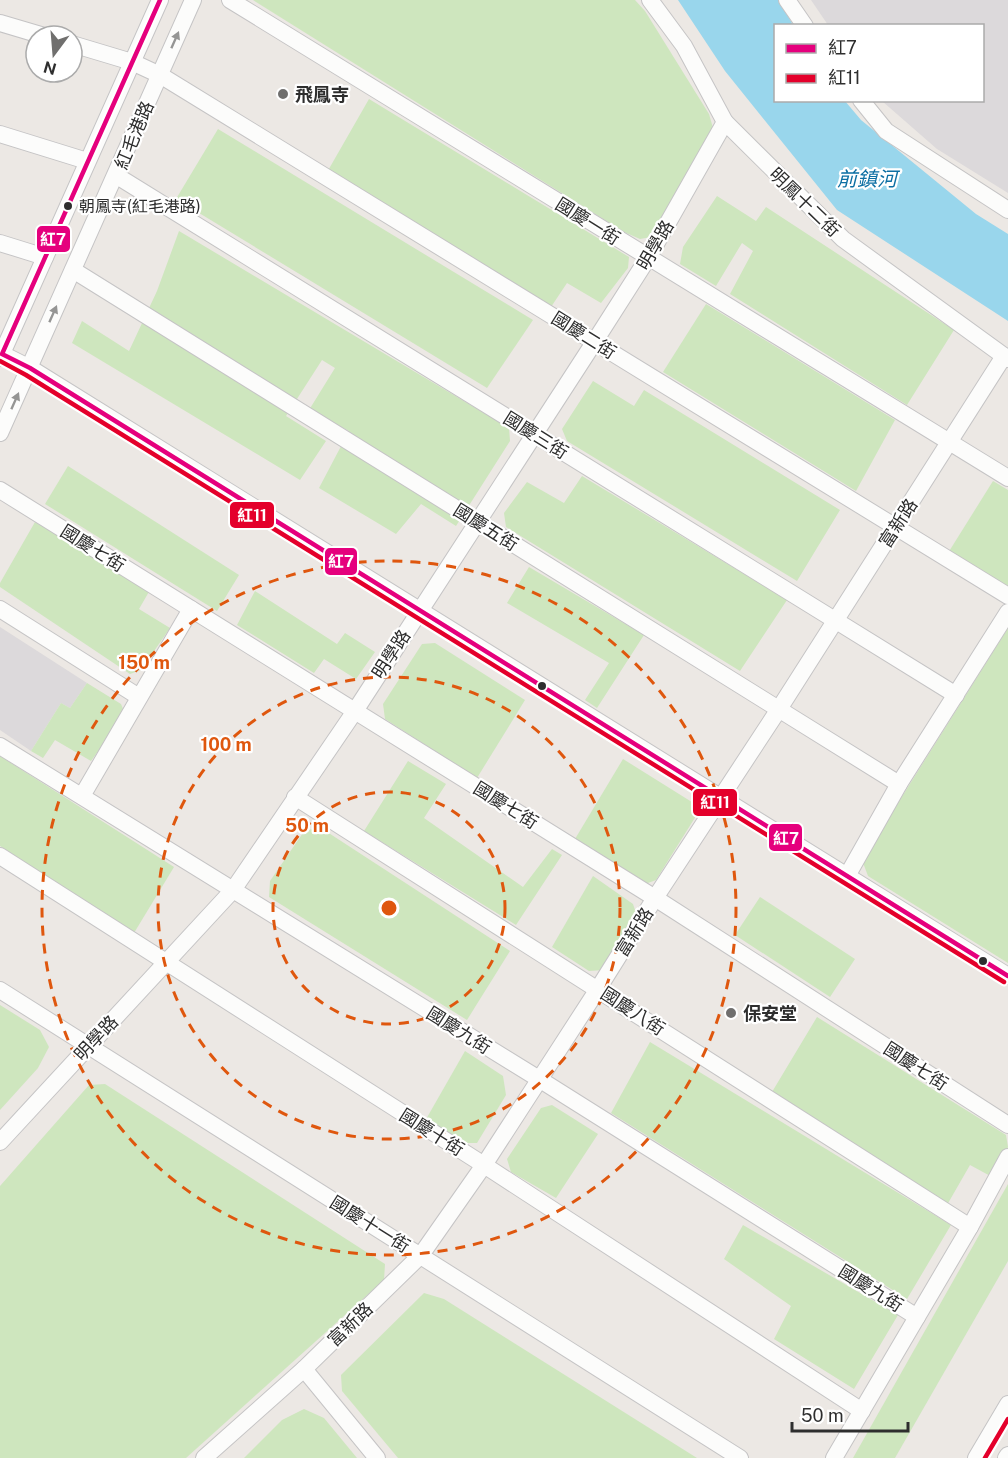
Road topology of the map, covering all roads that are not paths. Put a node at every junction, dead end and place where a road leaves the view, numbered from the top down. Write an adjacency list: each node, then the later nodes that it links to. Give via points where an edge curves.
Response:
1 (160, 0): 10 (street, 紅毛港路)
2 (194, 0): 11 (street, 紅毛港路, one-way to 2)
3 (230, 0): 20 (street, 國慶一街)
4 (650, 0): 13 (street, 明鳳十二街, via 684,46)
5 (787, 0): 7 (street)
6 (0, 23): 8 (street)
7 (804, 24)
8 (24, 30)
9 (84, 48): 10 (street, 國慶二街)
10 (132, 62): 11 (street, 國慶二街); 15 (street, 紅毛港路)
11 (159, 75): 16 (street, 紅毛港路); 22 (street, 國慶二街)
12 (863, 102): 17 (street, via 886,131)
13 (724, 123): 20 (street, 明學路); 24 (street, 明鳳十二街, via 843,238)
14 (0, 134): 15 (street)
15 (87, 160): 19 (street, 紅毛港路)
16 (117, 176): 21 (street, 紅毛港路); 27 (street, 國慶三街)
17 (1008, 210)
18 (0, 243): 19 (street)
19 (45, 257): 23 (street, 紅毛港路)
20 (648, 258): 22 (street, 明學路); 28 (street, 國慶一街)
21 (73, 270): 25 (street, 紅毛港路, one-way to 21); 31 (street, 國慶五街)
22 (596, 341): 27 (street, 明學路); 32 (street, 國慶二街)
23 (1, 355): 25 (street)
24 (1006, 358): 28 (street, 富新路)
25 (30, 368): 26 (street, 紅毛港路, one-way to 25); 36 (street)
26 (0, 433)
27 (534, 434): 31 (street, 明學路); 38 (street, 國慶三街)
28 (950, 442): 29 (street, 國慶一街); 32 (street, 富新路)
29 (1008, 478)
30 (0, 490): 35 (street, 國慶七街)
31 (477, 522): 36 (street, 明學路); 41 (street, 國慶五街)
32 (895, 527): 33 (street, 國慶二街); 38 (street, 富新路)
33 (1008, 596)
34 (0, 609): 40 (street)
35 (191, 609): 40 (street); 42 (street, 國慶七街)
36 (420, 610): 42 (street, 明學路); 47 (street)
37 (1008, 612): 39 (street)
38 (836, 620): 39 (street, 國慶三街); 41 (street, 富新路)
39 (956, 695): 44 (street)
40 (139, 696): 45 (street)
41 (778, 710): 44 (street, 國慶五街); 47 (street, 富新路)
42 (354, 711): 46 (street, 明學路); 51 (street, 國慶七街)
43 (0, 746): 45 (street, 國慶九街)
44 (899, 784): 49 (street)
45 (82, 796): 50 (street, 國慶九街)
46 (295, 797): 50 (street, 明學路); 54 (street, 國慶八街)
47 (720, 797): 49 (street); 51 (street, 富新路)
48 (0, 856): 52 (street, 國慶十街)
49 (847, 876): 53 (street)
50 (233, 890): 52 (street, 明學路); 57 (street, 國慶九街)
51 (655, 898): 54 (street, 富新路); 58 (street, 國慶七街)
52 (167, 963): 56 (street, 明學路); 61 (street, 國慶十街)
53 (1008, 976)
54 (598, 989): 57 (street, 富新路); 62 (street, 國慶八街)
55 (0, 990): 56 (street, 國慶十一街)
56 (88, 1046): 59 (street, 明學路); 63 (street, 國慶十一街)
57 (539, 1079): 61 (street, 富新路); 64 (street, 國慶九街)
58 (1008, 1125)
59 (0, 1142)
60 (1008, 1157): 62 (street)
61 (484, 1164): 63 (street, 富新路); 67 (street, 國慶十街)
62 (970, 1227): 64 (street)
63 (420, 1255): 65 (street, 富新路); 70 (street, 國慶十一街)
64 (917, 1317): 67 (street)
65 (304, 1369): 68 (street, 富新路); 69 (street)
66 (1008, 1404): 72 (street)
67 (862, 1411): 71 (street)
68 (204, 1458)
69 (377, 1458)
70 (740, 1458)
71 (834, 1458)
72 (976, 1458)

